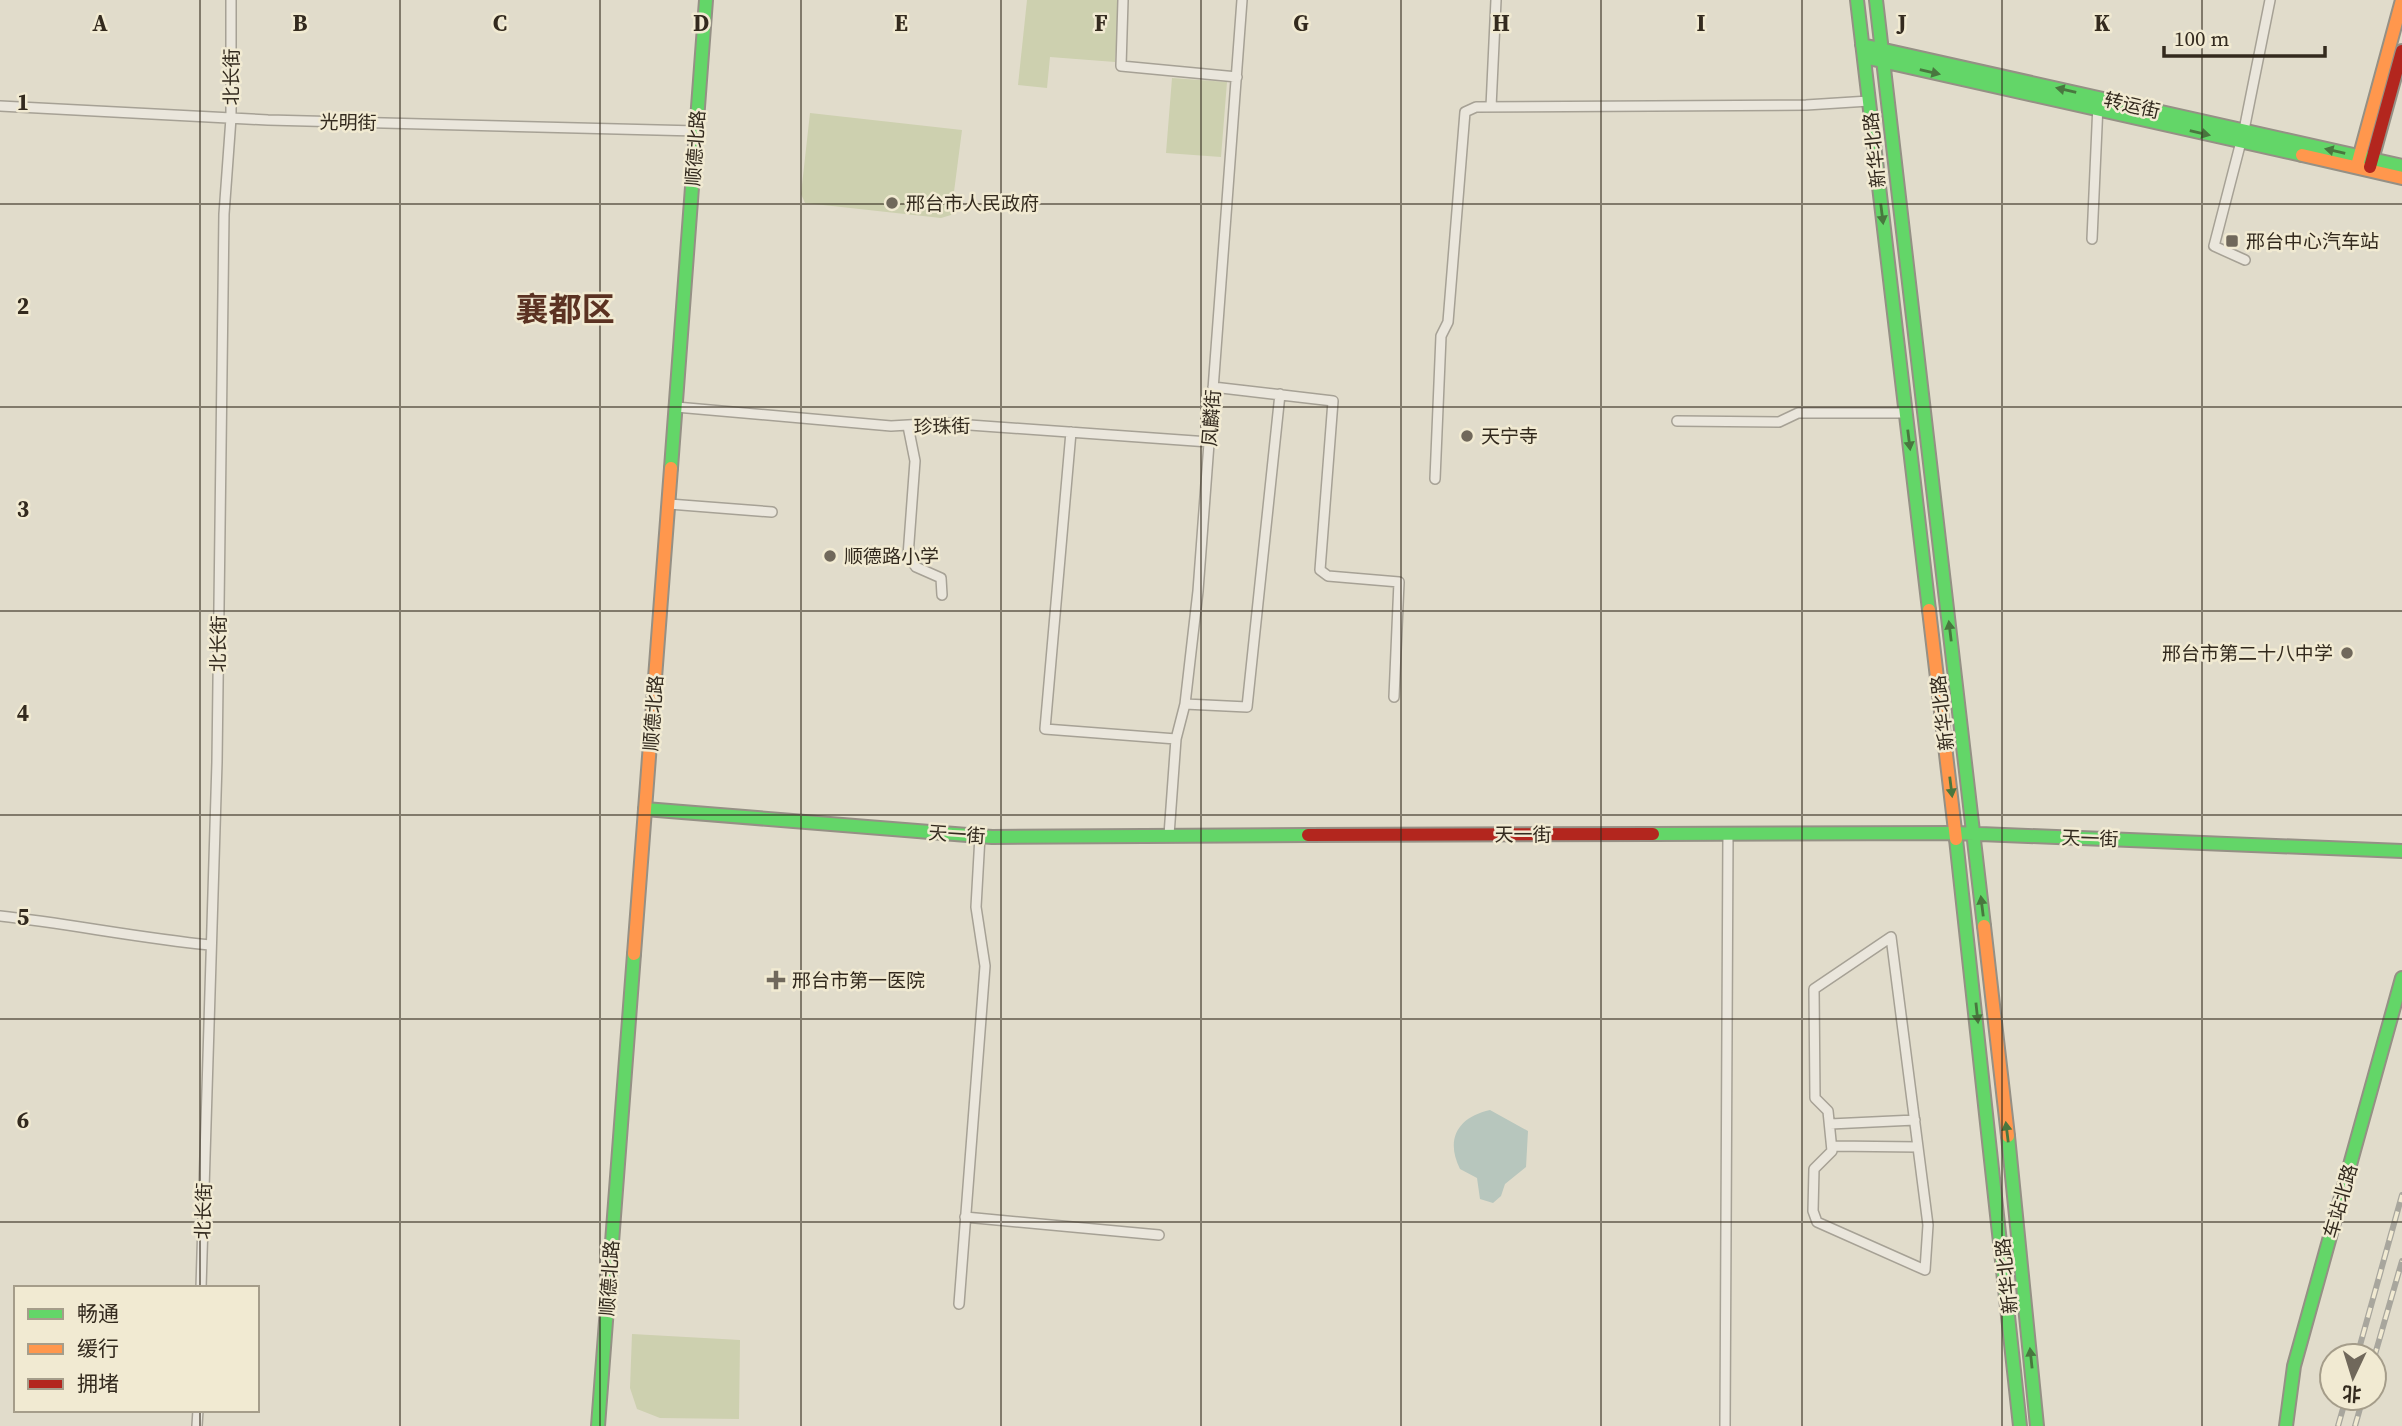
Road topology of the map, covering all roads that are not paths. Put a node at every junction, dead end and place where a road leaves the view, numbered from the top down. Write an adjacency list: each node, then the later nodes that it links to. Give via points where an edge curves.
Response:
1 (231, 0): 18 (street, 北长街)
2 (706, 0): 19 (street, 顺德北路)
3 (1123, 0): 13 (street, via 1121,66)
4 (1242, 0): 13 (street, 凤麟街)
5 (1496, 0): 17 (street)
6 (1857, 0): 10 (street, 新华北路)
7 (1876, 0): 12 (street, 新华北路)
8 (2270, 0): 20 (street)
9 (2402, 0): 21 (street)
10 (1863, 51): 12 (street, 转运街); 14 (street, 新华北路)
11 (2402, 51): 21 (street)
12 (1883, 55): 15 (street, 转运街); 44 (street, 新华北路, one-way to 12)
13 (1237, 77): 26 (street, 凤麟街)
14 (1869, 101): 17 (street); 29 (street, 新华北路, one-way to 29)
15 (2098, 104): 20 (street, 转运街); 24 (street)
16 (0, 106): 18 (street, 光明街)
17 (1491, 107): 34 (street, via 1470,108 1463,114 1448,318 1441,336)
18 (231, 118): 19 (street, 光明街); 49 (street, 北长街, via 224,228)
19 (696, 131): 28 (street, 顺德北路)
20 (2243, 136): 21 (street, 转运街); 25 (street, via 2214,246)
21 (2364, 163): 22 (street, 转运街); 23 (street, 转运街)
22 (2402, 166)
23 (2402, 178)
24 (2092, 239)
25 (2245, 260)
26 (1213, 387): 27 (street); 33 (street, 凤麟街)
27 (1280, 394): 38 (street, via 1329,399 1335,405 1320,569 1329,576 1399,582); 39 (street, via 1247,708)
28 (676, 407): 31 (street, 珍珠街); 35 (street, 顺德北路)
29 (1906, 413): 30 (street, via 1798,413 1779,422); 43 (street, 新华北路, one-way to 43)
30 (1676, 421)
31 (908, 426): 32 (street, 珍珠街, via 942,423); 37 (street, via 915,461 908,556 916,567 942,578)
32 (1071, 432): 33 (street, 珍珠街); 40 (street, via 1045,729)
33 (1209, 442): 39 (street, 凤麟街)
34 (1436, 479)
35 (669, 503): 36 (street); 41 (street, 顺德北路)
36 (772, 512)
37 (942, 595)
38 (1394, 697)
39 (1185, 704): 40 (street, 凤麟街)
40 (1176, 739): 45 (street, 凤麟街)
41 (646, 809): 46 (street, 天一街); 59 (street, 顺德北路)
42 (1728, 833): 43 (street, 天一街); 45 (street, 天一街); 60 (street)
43 (1956, 833): 44 (street, 天一街); 61 (street, 新华北路, one-way to 61)
44 (1973, 833): 47 (street, 天一街); 62 (street, 新华北路, one-way to 44)
45 (1169, 835): 46 (street, 天一街)
46 (980, 836): 55 (street, via 976,907 985,966)
47 (2402, 851)
48 (0, 916): 49 (street)
49 (210, 945): 57 (street, 北长街)
50 (2402, 978): 63 (street, 车站北路, via 2294,1366)
51 (1915, 1120): 52 (street); 52 (street, via 1891,937 1814,989 1815,1098 1828,1111); 54 (street)
52 (1830, 1124): 53 (street)
53 (1832, 1146): 54 (street); 54 (street, via 1814,1168 1817,1222 1924,1270 1928,1225)
54 (1918, 1147)
55 (965, 1217): 56 (street); 58 (street)
56 (1159, 1235)
57 (201, 1286)
58 (959, 1304)
59 (598, 1426)
60 (1725, 1426)
61 (2020, 1426)
62 (2037, 1426)
63 (2286, 1426)

